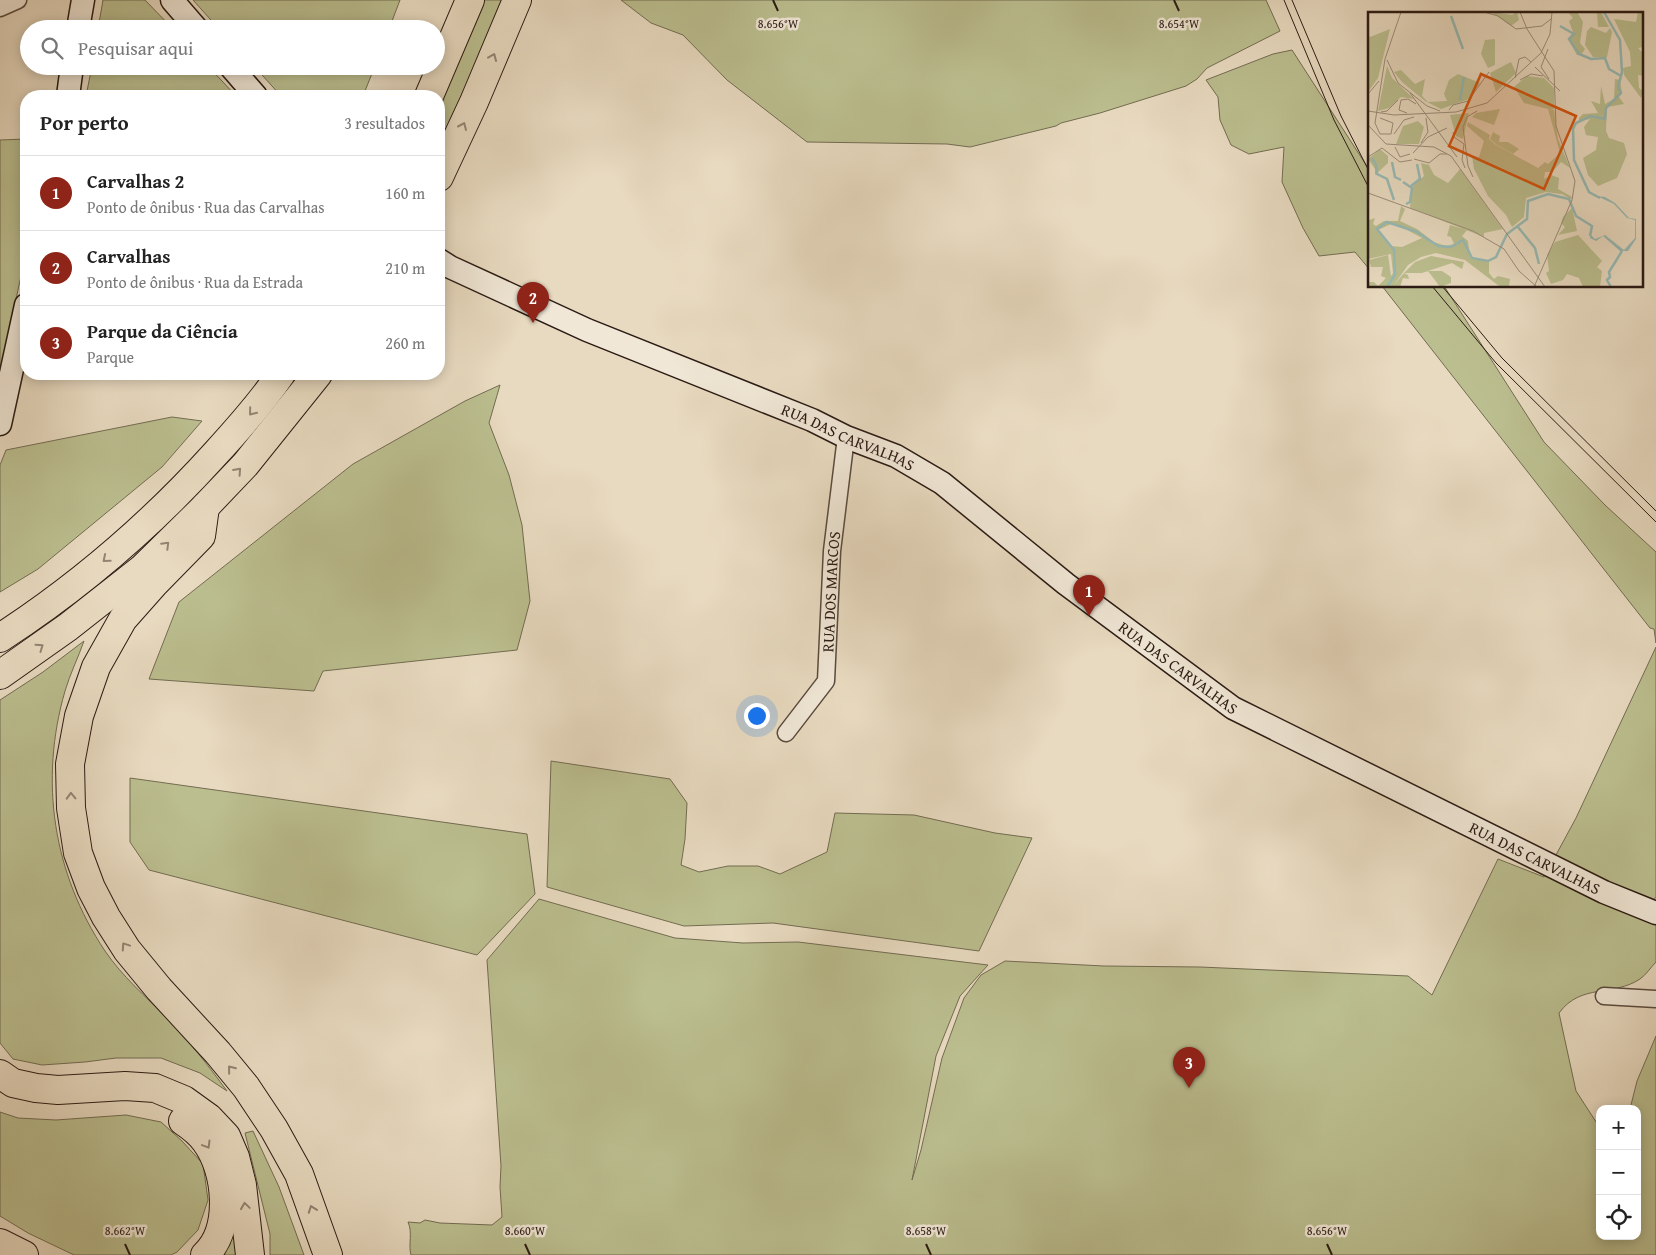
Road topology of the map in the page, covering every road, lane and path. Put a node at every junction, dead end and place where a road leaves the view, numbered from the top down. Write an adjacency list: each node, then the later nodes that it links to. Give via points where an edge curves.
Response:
1 (18, 0): 6 (street)
2 (83, 0): 7 (street)
3 (172, 0): 8 (street)
4 (470, 0): 9 (highway)
5 (517, 0): 16 (highway, one-way to 5)
6 (0, 8)
7 (80, 20)
8 (189, 20)
9 (445, 59)
10 (71, 75): 13 (street)
11 (238, 75): 14 (street)
12 (438, 75): 15 (highway)
13 (69, 90)
14 (251, 90)
15 (432, 90)
16 (445, 164)
17 (445, 264): 22 (street, RUA DAS CARVALHAS, via 587,330 812,420)
18 (20, 332): 21 (street)
19 (276, 380): 24 (highway, one-way to 24, via 195,477 129,540 75,585)
20 (313, 380): 23 (highway, one-way to 20, via 268,438)
21 (0, 424)
22 (846, 437): 26 (street, RUA DOS MARCOS, via 832,551 826,681); 27 (street, RUA DAS CARVALHAS, via 896,456 942,483 1066,584 1233,708 1604,892)
23 (205, 507): 25 (highway, one-way to 23, via 68,628 143,568); 36 (highway, one-way to 23, via 298,1174 274,1129 224,1060 127,950 91,888 78,853 70,764 82,707 96,667 123,619 201,536)
24 (0, 638)
25 (0, 675)
26 (786, 733)
27 (1656, 912)
28 (1604, 996): 29 (street)
29 (1656, 999)
30 (0, 1074): 35 (highway, one-way to 30, via 242,1185 235,1157 226,1136 209,1118 184,1100 155,1088 124,1086 58,1090 13,1083)
31 (0, 1097): 34 (highway, one-way to 34, via 30,1106 58,1107 126,1101 154,1106 198,1131 208,1144 224,1188 219,1232)
32 (0, 1243): 33 (highway)
33 (24, 1255)
34 (205, 1255)
35 (250, 1255)
36 (328, 1255)

